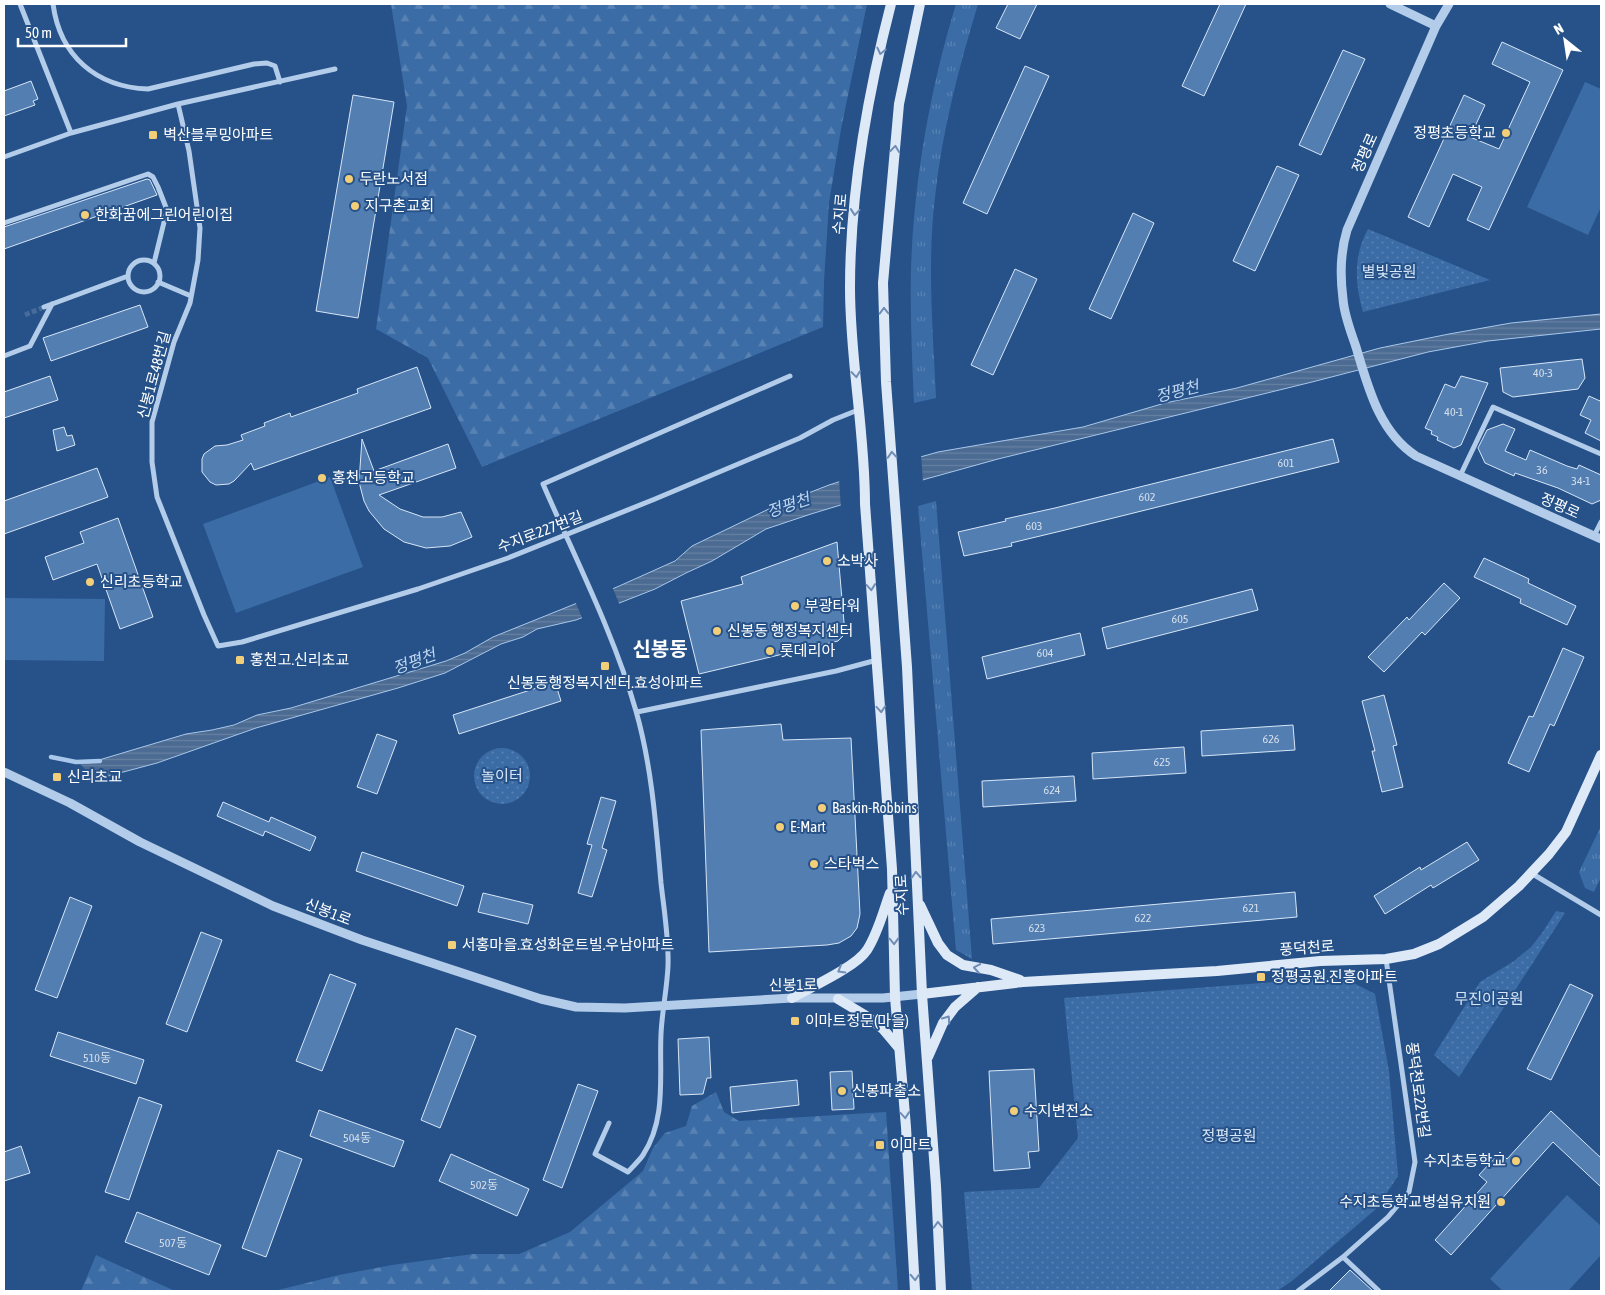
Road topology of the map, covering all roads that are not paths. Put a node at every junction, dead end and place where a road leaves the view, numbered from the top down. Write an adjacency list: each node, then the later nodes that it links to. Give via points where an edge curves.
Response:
1 (20, 4): 11 (street)
2 (53, 4): 9 (street, via 60,31 78,60 91,72 111,82 148,89 267,62 275,66)
3 (891, 4): 22 (main road, 수지로, one-way to 22, via 860,156 852,241 851,333)
4 (920, 4): 35 (main road, 수지로, one-way to 4, via 907,667 886,382 883,283 899,104)
5 (1390, 4): 7 (street)
6 (1449, 4): 7 (street, 정평로)
7 (1436, 26): 24 (street, 정평로, via 1347,230 1341,255 1341,278 1348,321 1368,384 1390,432 1407,451)
8 (335, 69): 9 (street)
9 (280, 82): 10 (street)
10 (178, 104): 11 (street); 17 (street, 신봉1로48번길, via 189,151 200,228)
11 (71, 133): 12 (street)
12 (4, 157)
13 (4, 223): 14 (street, via 148,174 153,177 167,210)
14 (154, 264): 15 (street, via 144,260 134,263); 16 (street, via 159,272)
15 (128, 276): 16 (street, via 131,286 140,291 151,290); 18 (street)
16 (158, 282): 17 (street)
17 (191, 296): 28 (street, 신봉1로48번길, via 174,342 152,422 152,462 157,497)
18 (52, 304): 19 (street); 20 (street, via 30,346)
19 (44, 307)
20 (4, 356)
21 (790, 376): 26 (street, via 543,484)
22 (859, 410): 26 (street, 수지로227번길); 29 (main road, 수지로, one-way to 29)
23 (1601, 454): 24 (street, via 1493,407)
24 (1460, 476): 27 (street, 정평로)
25 (1601, 522): 27 (street, 정평로)
26 (565, 536): 28 (street, 수지로227번길, via 418,589 242,642); 30 (street, via 607,631)
27 (1598, 538)
28 (218, 646)
29 (877, 660): 30 (street); 34 (main road, 수지로, one-way to 34)
30 (637, 712): 44 (street, via 657,837 668,964)
31 (1601, 755): 33 (main road, 풍덕천로, via 1566,832)
32 (5, 771): 44 (street, 신봉1로, via 70,802 140,842 273,906 362,940 558,1003 595,1008)
33 (1530, 873): 36 (street); 37 (main road, 풍덕천로, via 1483,917 1439,944 1414,954)
34 (892, 887): 41 (main road, 수지로, one-way to 41); 42 (main road, one-way to 42, via 866,952 842,970)
35 (917, 898): 38 (main road, one-way to 35, via 990,970 963,965 947,955 930,929); 40 (main road, 수지로)
36 (1601, 915)
37 (1386, 959): 38 (main road, 풍덕천로); 48 (street, 풍덕천로22번길, via 1415,1162 1409,1192 1388,1217)
38 (1023, 982): 39 (main road, 풍덕천로)
39 (979, 986): 40 (main road, 풍덕천로); 46 (main road, one-way to 39, via 943,1023 955,1007)
40 (922, 994): 41 (street, 신봉1로); 46 (main road, 수지로)
41 (895, 997): 43 (street, 신봉1로); 45 (main road, 수지로)
42 (792, 998): 43 (street, 신봉1로); 44 (street, 신봉1로)
43 (838, 999): 45 (main road, via 883,1029)
44 (664, 1006): 47 (street, via 660,1113 650,1142 628,1172 596,1154)
45 (899, 1049): 49 (main road, 수지로, one-way to 49)
46 (927, 1060): 50 (main road, 수지로, one-way to 46)
47 (609, 1124)
48 (1343, 1257): 51 (street, 풍덕천로22번길); 52 (street)
49 (916, 1291)
50 (941, 1291)
51 (1298, 1291)
52 (1379, 1291)

